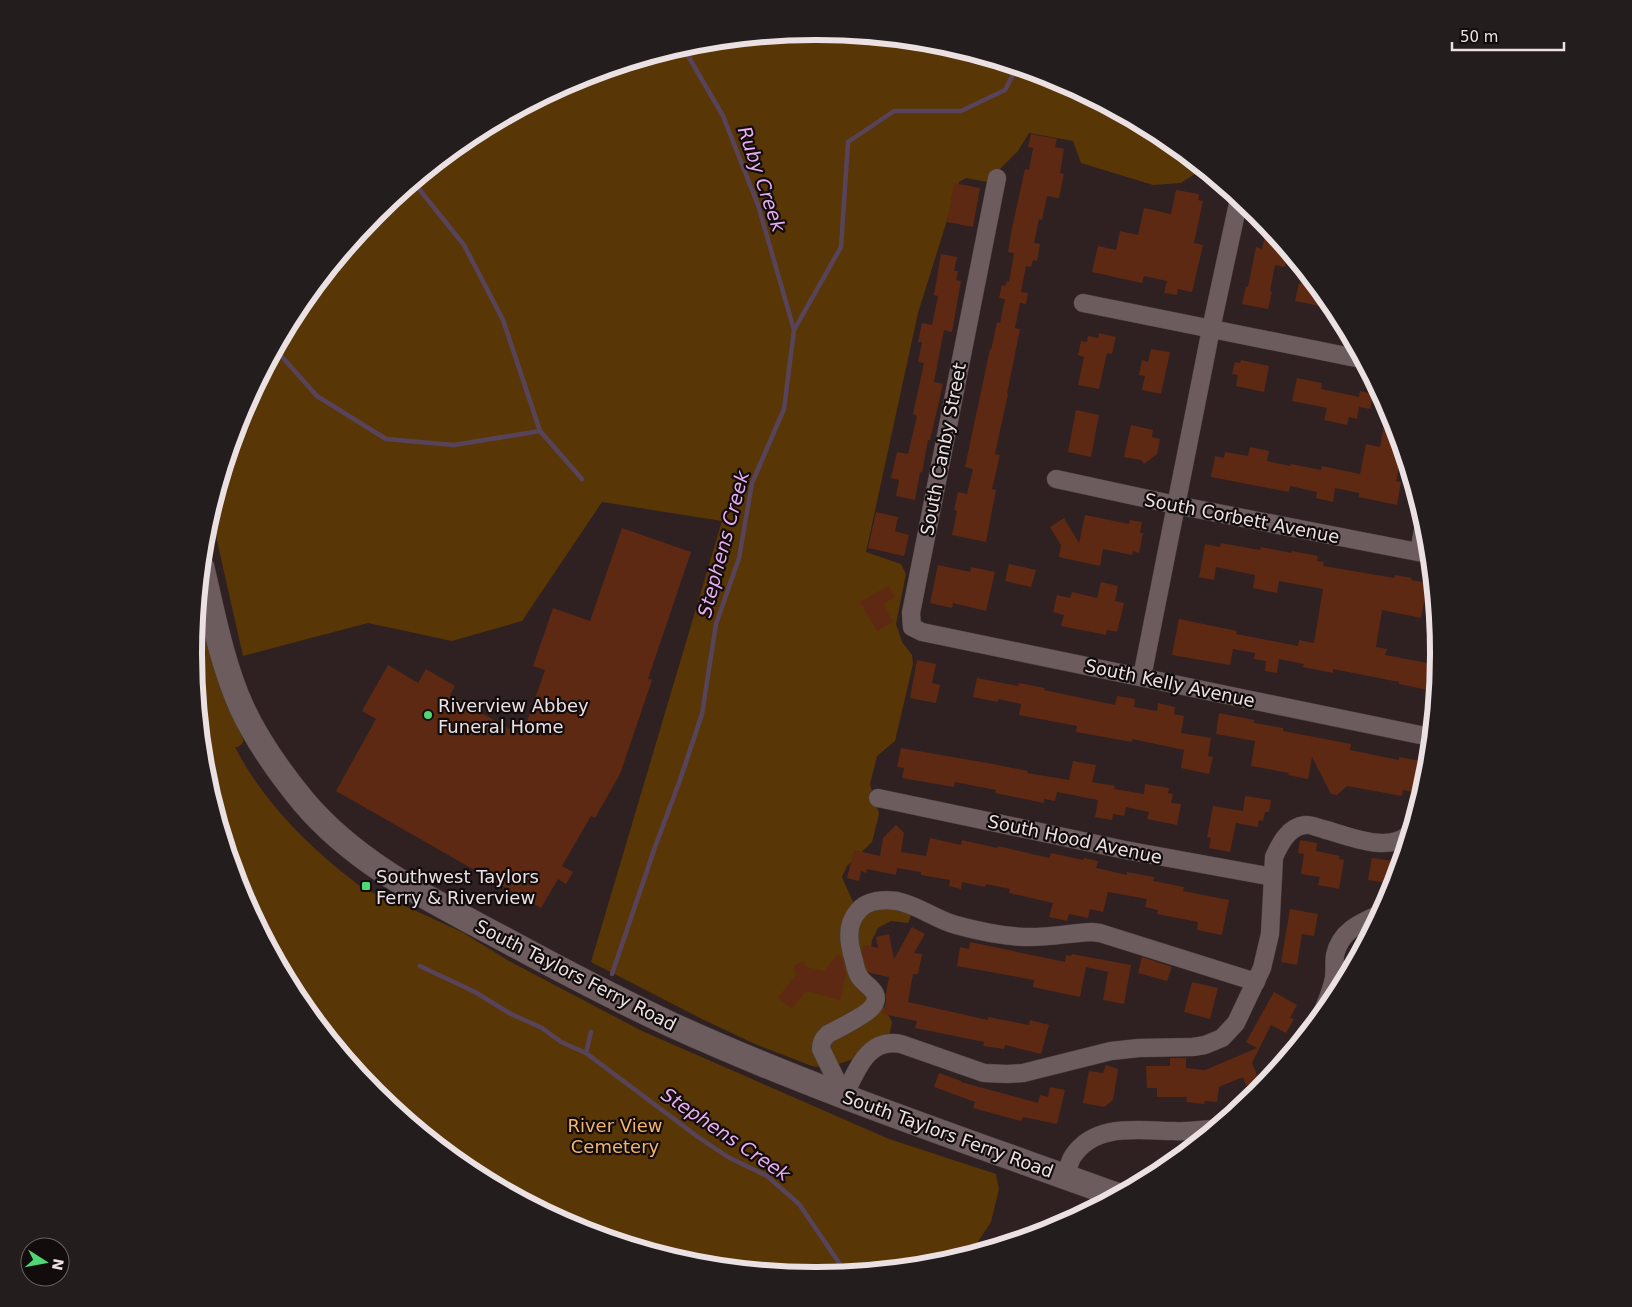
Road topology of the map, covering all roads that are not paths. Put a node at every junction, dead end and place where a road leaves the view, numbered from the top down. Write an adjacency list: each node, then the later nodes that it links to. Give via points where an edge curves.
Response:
1 (997, 178): 10 (street, South Canby Street, via 911,613)
2 (1237, 208): 4 (street)
3 (1083, 303): 4 (street)
4 (1211, 329): 5 (street); 7 (street)
5 (1353, 357)
6 (1056, 479): 7 (street, South Corbett Avenue)
7 (1176, 505): 8 (street, South Corbett Avenue); 11 (street)
8 (1421, 552)
9 (207, 587): 19 (main road, South Taylors Ferry Road, via 226,664 254,731 305,803 344,843 416,892 554,966 671,1025)
10 (912, 626): 11 (street, South Kelly Avenue, via 922,632)
11 (1142, 677): 12 (street, South Kelly Avenue)
12 (1424, 735)
13 (878, 798): 15 (street, South Hood Avenue)
14 (1400, 841): 15 (street, via 1385,844 1367,841 1306,824 1294,828 1279,845 1274,857)
15 (1273, 878): 17 (street, via 1270,934)
16 (1369, 920): 18 (street, via 1355,926 1340,941)
17 (1256, 982): 19 (street, via 1229,1032 1205,1045 1111,1050 1023,1073 995,1074 971,1070 901,1044 888,1043 872,1050 865,1058); 19 (street, via 1100,933 1010,935 955,925 897,901 872,902 860,908 854,916 849,934 859,977 873,990 876,1001 870,1009 828,1034 822,1042 822,1049)
18 (1333, 983)
19 (844, 1096): 21 (main road, South Taylors Ferry Road)
20 (1202, 1130): 21 (street, via 1118,1130 1100,1134 1074,1154)
21 (1065, 1177): 22 (main road, South Taylors Ferry Road)
22 (1109, 1192)

